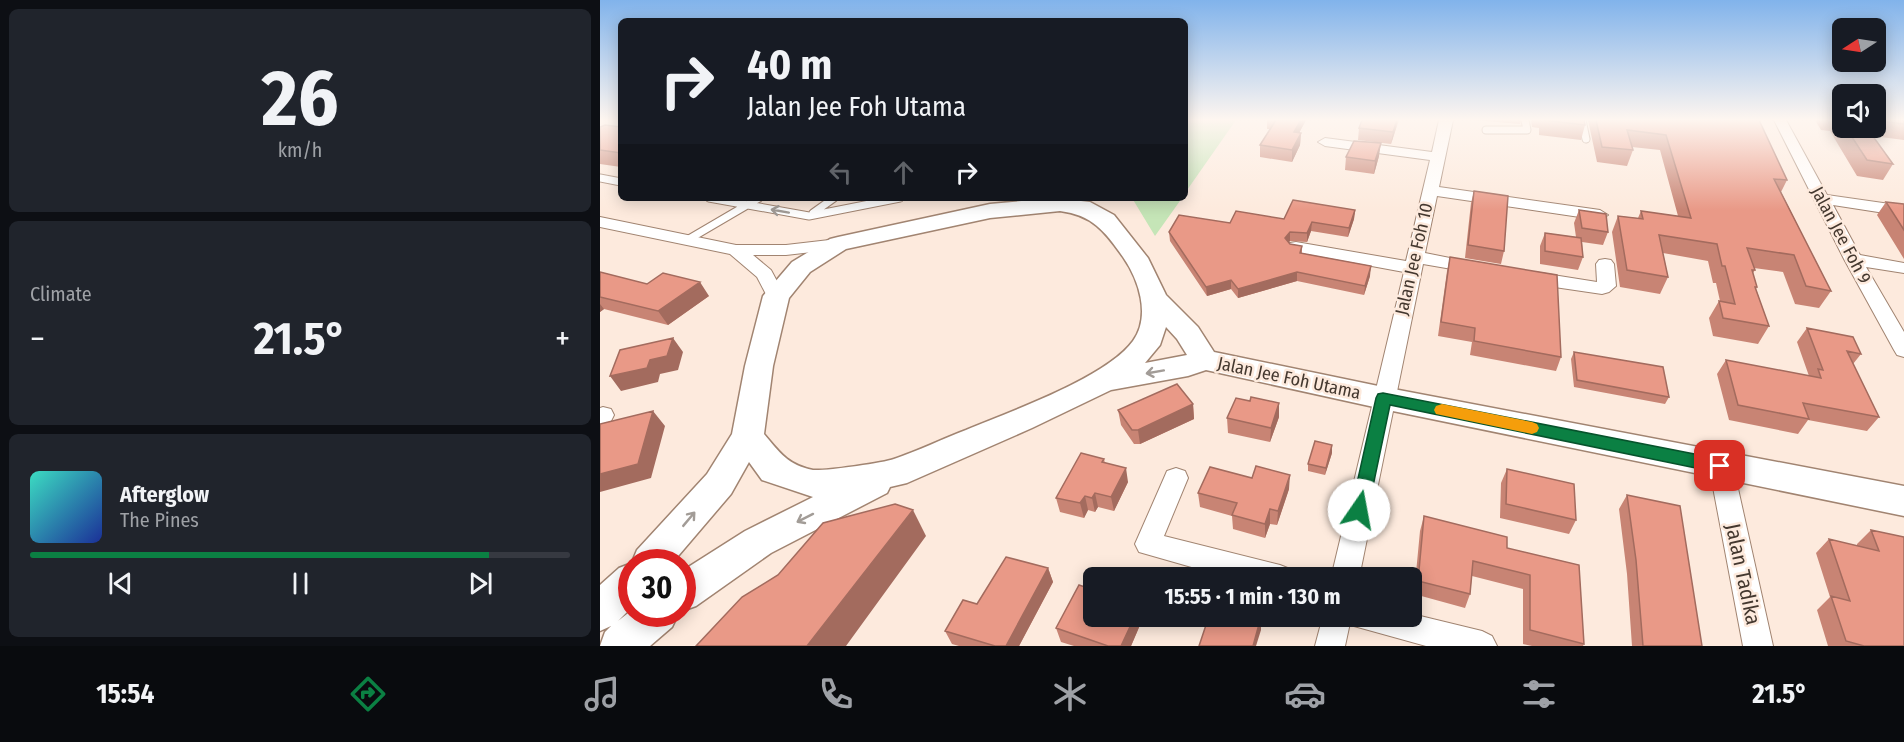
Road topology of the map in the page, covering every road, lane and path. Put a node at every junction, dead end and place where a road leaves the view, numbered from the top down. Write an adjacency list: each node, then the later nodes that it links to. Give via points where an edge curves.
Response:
1 (1382, 150): 4 (street)
2 (1439, 150): 4 (street, Jalan Jee Foh 10)
3 (1796, 150): 8 (street, Jalan Jee Foh 9)
4 (1437, 158): 7 (street, Jalan Jee Foh 10)
5 (600, 178): 6 (lane)
6 (618, 181)
7 (1430, 190): 18 (street); 26 (street, Jalan Jee Foh 10)
8 (1822, 199): 17 (street); 25 (street, Jalan Jee Foh 9)
9 (726, 201): 14 (lane)
10 (755, 201): 14 (lane)
11 (830, 201): 19 (lane)
12 (885, 201): 19 (lane)
13 (1008, 201): 16 (street)
14 (749, 205): 19 (lane, one-way to 14); 21 (lane)
15 (1103, 209): 16 (street, via 1060,204); 32 (street, via 1136,258)
16 (990, 211): 22 (street)
17 (1904, 211)
18 (1600, 215)
19 (809, 216)
20 (600, 222): 21 (street)
21 (689, 239): 24 (street)
22 (838, 244): 24 (street); 31 (street, via 801,267)
23 (1296, 247): 26 (street)
24 (736, 250): 31 (street, via 765,274)
25 (1853, 260): 28 (street); 33 (street, Jalan Jee Foh 9)
26 (1414, 262): 29 (street); 36 (street, Jalan Jee Foh 10)
27 (1605, 264): 30 (street, via 1607,286 1602,288)
28 (1904, 268)
29 (1493, 271)
30 (1516, 274)
31 (776, 296): 37 (street)
32 (1155, 299): 34 (street, via 1188,333); 35 (street, via 1156,317 1146,345)
33 (1904, 350)
34 (1204, 360): 35 (street, one-way to 35); 36 (street, Jalan Jee Foh Utama)
35 (1106, 380): 39 (street)
36 (1383, 398): 38 (street, Jalan Jee Foh Utama); 44 (street, Jalan Jee Foh 10)
37 (748, 436): 39 (street, via 774,470 815,484); 42 (street, one-way to 37, via 719,484)
38 (1720, 466): 41 (street, Jalan Jee Foh Utama); 54 (street, Jalan Tadika)
39 (895, 473): 45 (street, one-way to 45, via 758,542)
40 (1176, 478): 43 (street, via 1148,544)
41 (1904, 501)
42 (662, 549)
43 (1237, 567)
44 (1347, 567)
45 (696, 584)
46 (618, 594): 47 (street)
47 (600, 612)
48 (642, 627): 51 (street)
49 (1334, 627): 52 (street)
50 (1407, 627): 53 (street)
51 (619, 646)
52 (1330, 646)
53 (1482, 646)
54 (1758, 646)

